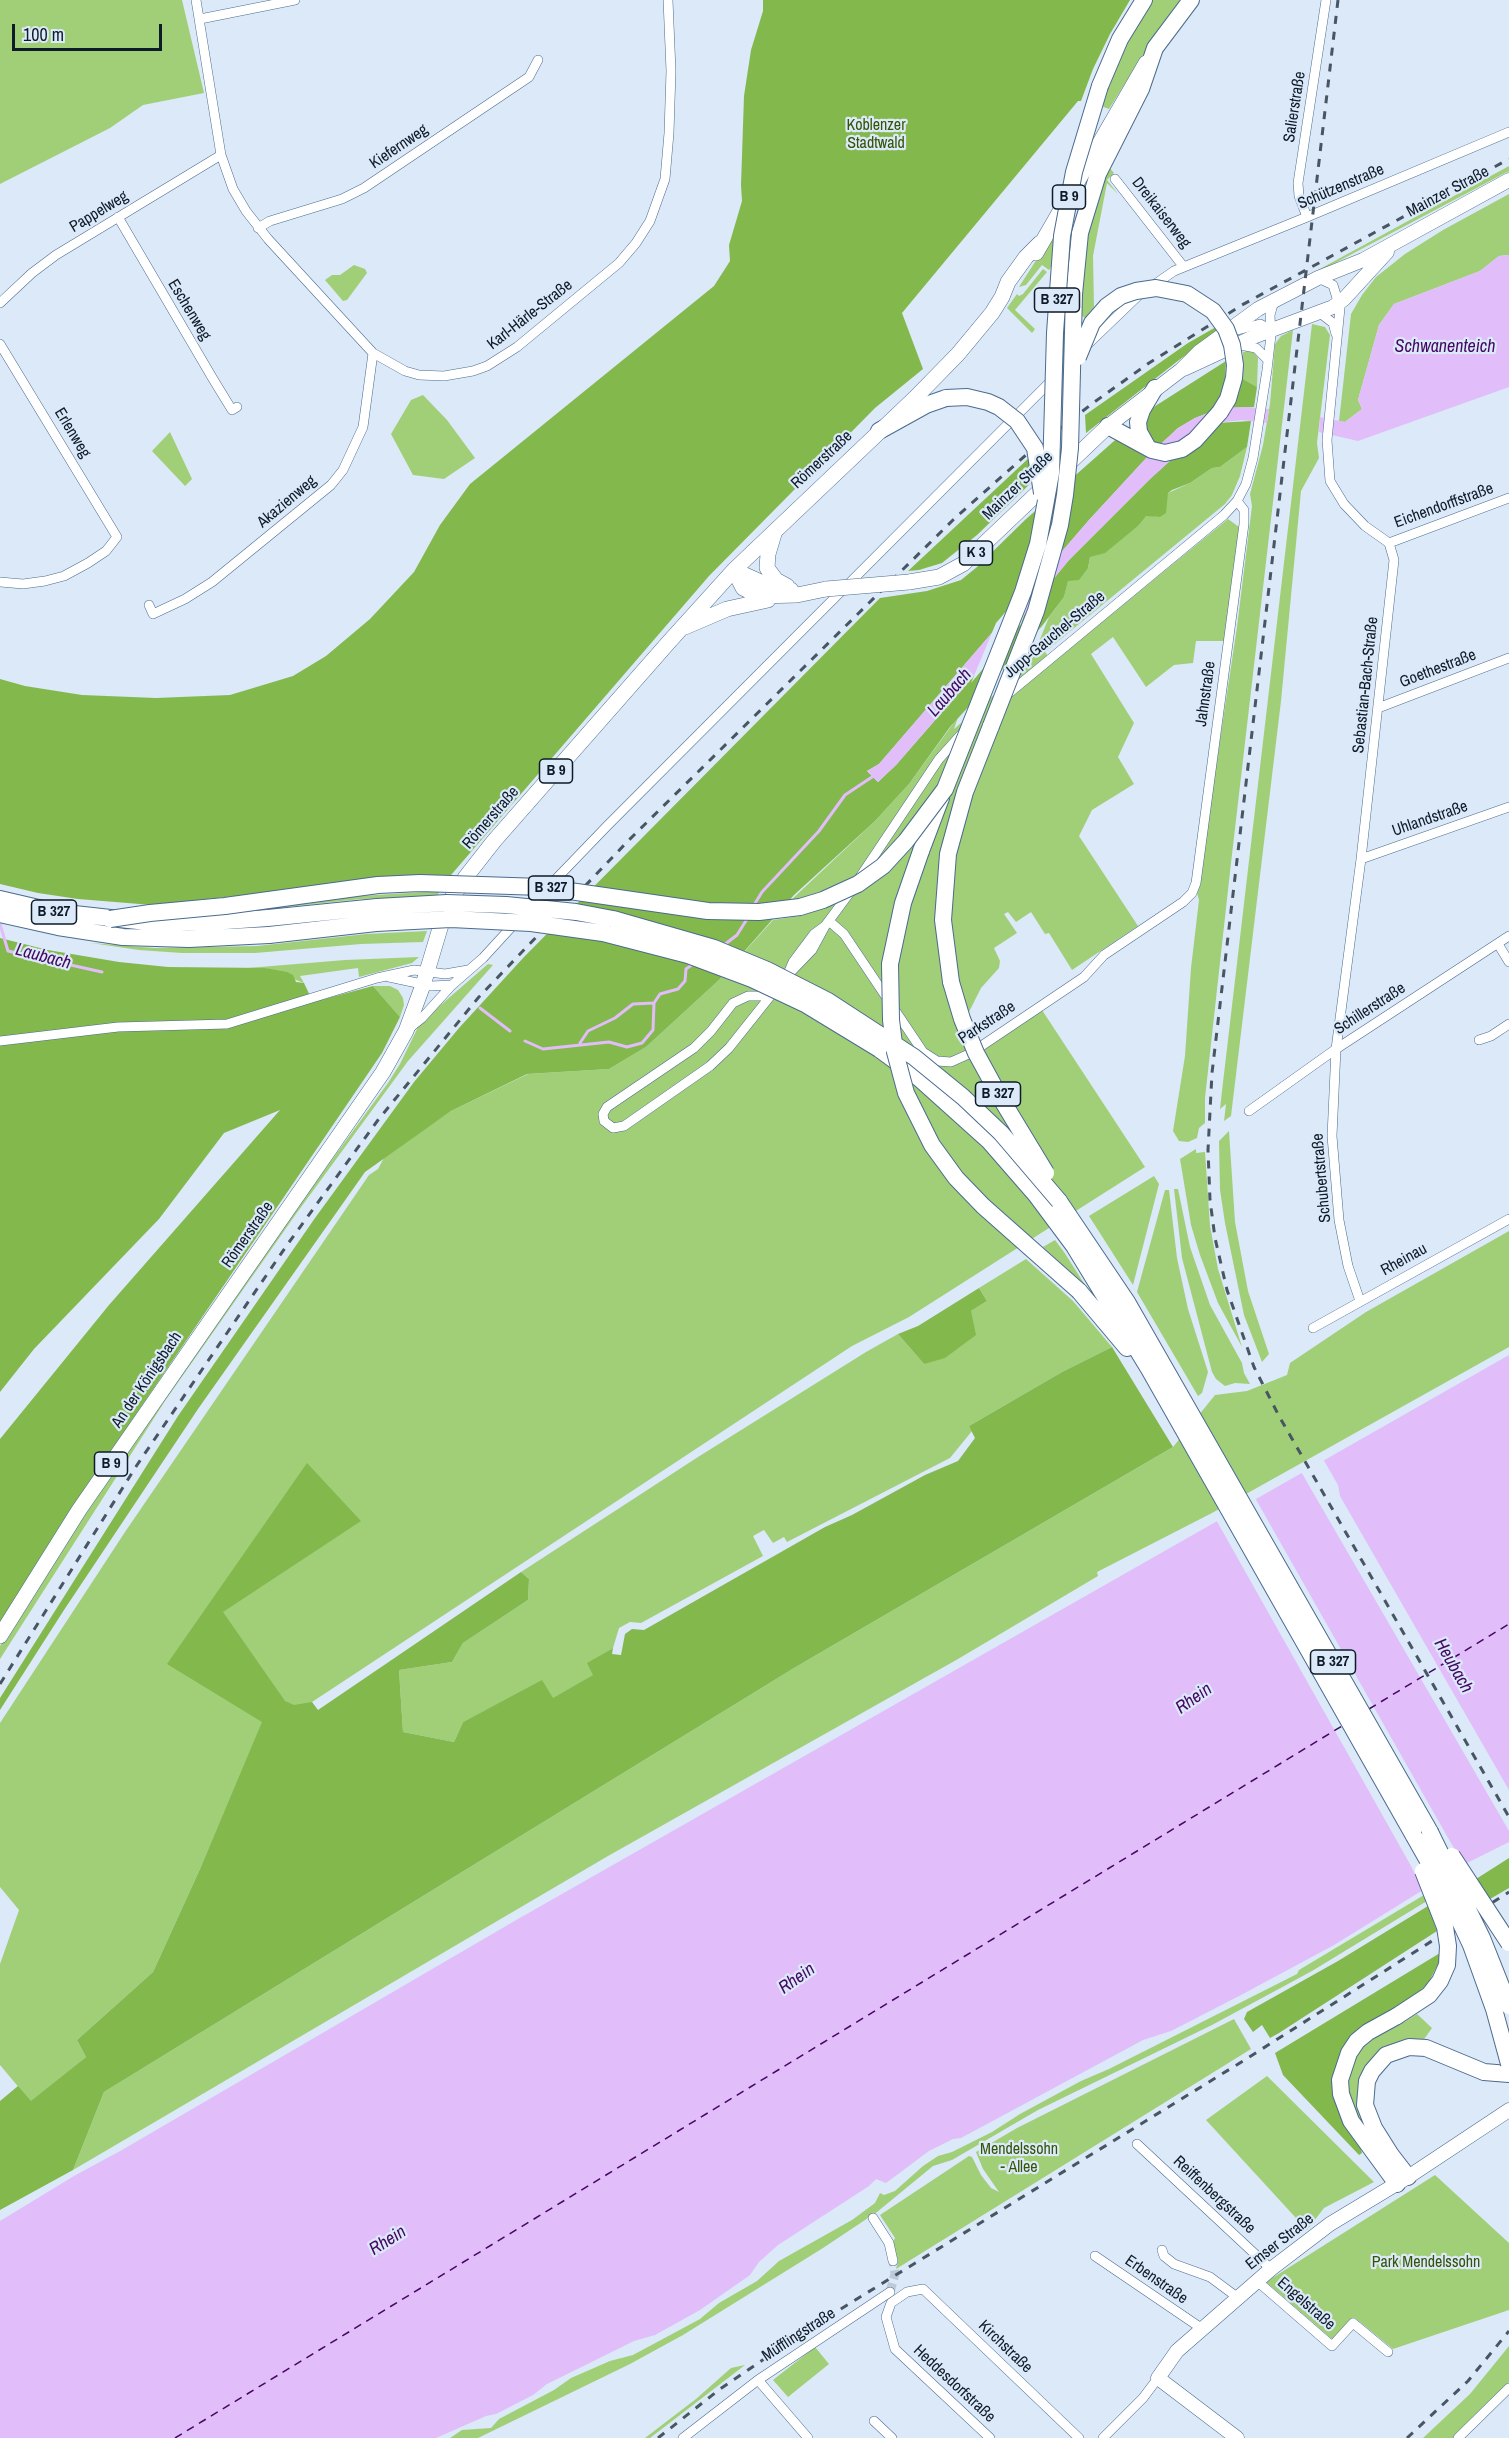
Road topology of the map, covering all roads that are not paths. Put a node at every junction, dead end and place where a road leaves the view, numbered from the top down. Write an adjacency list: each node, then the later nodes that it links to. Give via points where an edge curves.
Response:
1 (196, 0): 7 (street, Karl-Härle-Straße)
2 (295, 0): 7 (street)
3 (668, 0): 29 (street, Karl-Härle-Straße, via 671,71 665,179 650,221 636,243 619,263 488,366 459,374 419,375 391,365)
4 (1144, 0): 40 (highway, B 327, bridge, via 1120,39 1100,86 1074,172 1062,236 1052,459)
5 (1191, 0): 8 (highway, B 9)
6 (1326, 0): 15 (street, Salierstraße, via 1298,183)
7 (200, 19): 11 (street, Karl-Härle-Straße)
8 (1155, 48): 32 (highway, B 327, bridge, via 1142,88 1092,190 1080,233); 36 (main road, B 9, via 1040,243 1008,282 1002,297 958,354)
9 (538, 60): 16 (street, Kiefernweg, via 529,77 364,188)
10 (1509, 132): 15 (street, Schützenstraße)
11 (221, 155): 14 (street, Pappelweg); 16 (street, Karl-Härle-Straße, via 233,189)
12 (1115, 179): 18 (street, Dreikaiserweg)
13 (1509, 180): 17 (street, Mainzer Straße / K 3)
14 (118, 218): 22 (street, Pappelweg, via 56,255); 34 (street, Eschenweg, via 232,410)
15 (1307, 218): 18 (street, Schützenstraße)
16 (258, 228): 29 (street, Karl-Härle-Straße)
17 (1404, 236): 19 (street, Mainzer Straße / K 3, via 1353,265); 21 (street, Mainzer Straße / K 3)
18 (1183, 266): 63 (street, via 1143,291 1099,333 607,826)
19 (1318, 278): 20 (street, Mainzer Straße / K 3); 21 (street, via 1333,285)
20 (1275, 299): 24 (street, Jupp-Gauchel-Straße); 25 (street, Mainzer Straße / K 3)
21 (1340, 302): 23 (street, Mainzer Straße / K 3); 28 (street)
22 (0, 303)
23 (1320, 313): 24 (street, Mainzer Straße / K 3); 28 (street, via 1333,323)
24 (1271, 330): 25 (street, Mainzer Straße / K 3, via 1260,324); 27 (street, Mainzer Straße / K 3); 30 (street, Jupp-Gauchel-Straße)
25 (1225, 333): 31 (street, Mainzer Straße / K 3)
26 (0, 344): 44 (street, Erlenweg, via 117,537 106,551 64,576 23,584)
27 (1236, 345): 30 (street, via 1252,346); 31 (street, Mainzer Straße / K 3)
28 (1338, 349): 42 (street, via 1327,440 1330,481 1344,504)
29 (373, 353): 48 (street, Akazienweg, via 363,427 331,485 212,582 153,614)
30 (1268, 360): 39 (street, Jupp-Gauchel-Straße, via 1249,472)
31 (1181, 370): 33 (street, Mainzer Straße / K 3)
32 (1073, 373): 37 (highway, bridge, via 1092,323 1107,306 1129,293 1149,288 1173,290 1195,297 1213,311 1226,329 1234,352 1234,378 1228,399 1212,423 1189,445 1165,453); 74 (highway, B 327, bridge, via 1065,495 1056,544 1036,611 958,813 942,906 951,982 968,1034)
33 (1155, 388): 35 (street, Mainzer Straße / K 3); 37 (highway, via 1138,422)
34 (237, 407)
35 (1116, 430): 37 (highway); 45 (main road, Mainzer Straße / K 3, bridge, via 963,564 939,577)
36 (879, 431): 40 (highway, bridge, via 946,398 967,397 1009,413 1035,448); 41 (main road, Römerstraße / B 9)
37 (1149, 448)
38 (1509, 498): 42 (street, Eichendorffstraße)
39 (1237, 501): 55 (street, Jahnstraße, via 1244,510 1244,524); 59 (street, Jupp-Gauchel-Straße, via 959,735)
40 (1044, 518): 52 (highway, B 327, bridge, via 1026,584)
41 (777, 528): 43 (main road, Römerstraße); 46 (main road, via 767,568 776,580)
42 (1389, 543): 51 (street, Sebastian-Bach-Straße, via 1395,560)
43 (734, 570): 46 (main road, Mainzer Straße / K 3, via 772,586); 47 (main road, Mainzer Straße / K 3, via 747,591); 49 (main road, Römerstraße)
44 (0, 582)
45 (826, 589): 46 (main road, Mainzer Straße / K 3); 47 (main road, Mainzer Straße / K 3)
46 (795, 590)
47 (775, 596): 49 (main road, K 3, via 727,609)
48 (149, 605)
49 (680, 629): 65 (main road, Römerstraße / B 9, via 465,878 450,903)
50 (1509, 658): 51 (street, Goethestraße)
51 (1378, 708): 54 (street, Sebastian-Bach-Straße)
52 (945, 789): 58 (highway, B 327, bridge, via 906,841 869,876 823,900 775,911 708,911 542,887 420,883); 79 (highway, B 327, bridge, via 903,903 890,964 891,1020 906,1093 932,1145 956,1178 1091,1305 1128,1350 1182,1441)
53 (1509, 807): 54 (street, Uhlandstraße)
54 (1361, 859): 72 (street, Sebastian-Bach-Straße)
55 (1192, 893): 59 (street, Parkstraße, via 1104,955 1084,977 971,1053 951,1062 932,1060 923,1052 843,934)
56 (0, 899): 58 (highway, B 327)
57 (0, 914): 79 (highway, B 327, bridge, via 91,933 162,938 269,935 414,920 531,922 655,945 781,992 830,1018 902,1065 963,1116 1019,1174 1090,1270)
58 (110, 919): 74 (highway, B 327, bridge, via 198,923 377,907 476,903 576,912 666,933 781,976 889,1039 976,1109 1014,1146)
59 (827, 923): 67 (street, Jupp-Gauchel-Straße, via 812,950)
60 (1509, 936): 61 (street, Schillerstraße)
61 (1498, 944): 62 (street); 72 (street, Schillerstraße)
62 (1509, 962)
63 (470, 970): 65 (street); 66 (street)
64 (386, 976): 65 (street); 65 (street, via 411,970); 70 (street, via 227,1024 108,1028)
65 (425, 978): 66 (street, via 441,987); 69 (main road, Römerstraße / B 9)
66 (452, 985): 69 (street)
67 (770, 996): 67 (street, Jupp-Gauchel-Straße, via 747,996 734,1004 693,1048 607,1107 604,1121 613,1128 624,1126 710,1066)
68 (1509, 1024): 71 (street)
69 (406, 1031): 76 (main road, Römerstraße / B 9, via 348,1125)
70 (0, 1041)
71 (1479, 1041)
72 (1336, 1049): 73 (street, Schillerstraße); 77 (street, Schubertstraße, via 1334,1177 1348,1266)
73 (1249, 1111)
74 (1059, 1201): 81 (highway, B 327, via 1132,1312)
75 (1509, 1219): 77 (street, Rheinau)
76 (227, 1295): 80 (main road, An der Königsbach / B 9, via 79,1510)
77 (1360, 1301): 78 (street, Rheinau)
78 (1313, 1328)
79 (1203, 1464): 82 (highway, B 327)
80 (0, 1636)
81 (1430, 1832): 83 (highway, bridge, via 1455,1860); 84 (highway, B 327, bridge, via 1482,1938)
82 (1414, 1836): 85 (highway, B 327, bridge, via 1471,1945); 89 (highway, bridge, via 1445,1927 1448,1955 1444,1973 1422,2001 1357,2041 1340,2080 1351,2121)
83 (1509, 1943)
84 (1509, 2006)
85 (1509, 2064)
86 (1509, 2074): 89 (highway, via 1484,2072 1426,2048 1409,2047 1386,2055 1367,2081 1365,2104)
87 (1509, 2110): 89 (street, Emser Straße)
88 (1137, 2144): 94 (street, Reiffenbergstraße)
89 (1403, 2181): 94 (street, Emser Straße, via 1344,2214)
90 (873, 2218): 93 (street, via 889,2243)
91 (1162, 2250): 98 (street, via 1174,2264 1210,2277)
92 (1095, 2256): 99 (street, Erbenstraße)
93 (893, 2261)
94 (1270, 2269): 95 (street, Emser Straße)
95 (1257, 2281): 98 (street, Emser Straße); 100 (street, Engelstraße, via 1332,2346 1353,2323)
96 (890, 2292): 102 (street, Müfflingstraße)
97 (907, 2292): 108 (street, Heddesdorfstraße, via 891,2303 886,2317 895,2349); 109 (street, Kirchstraße, via 923,2289)
98 (1238, 2297): 99 (street, Emser Straße)
99 (1201, 2328): 101 (street, Emser Straße, via 1177,2351)
100 (1388, 2352)
101 (1158, 2378): 110 (street, Emser Straße); 111 (street)
102 (758, 2380): 105 (street); 106 (street, Müfflingstraße)
103 (1509, 2388): 112 (street)
104 (874, 2421): 107 (street)
105 (683, 2438)
106 (808, 2438)
107 (892, 2438)
108 (990, 2438)
109 (1079, 2438)
110 (1103, 2438)
111 (1237, 2438)
112 (1458, 2438)

